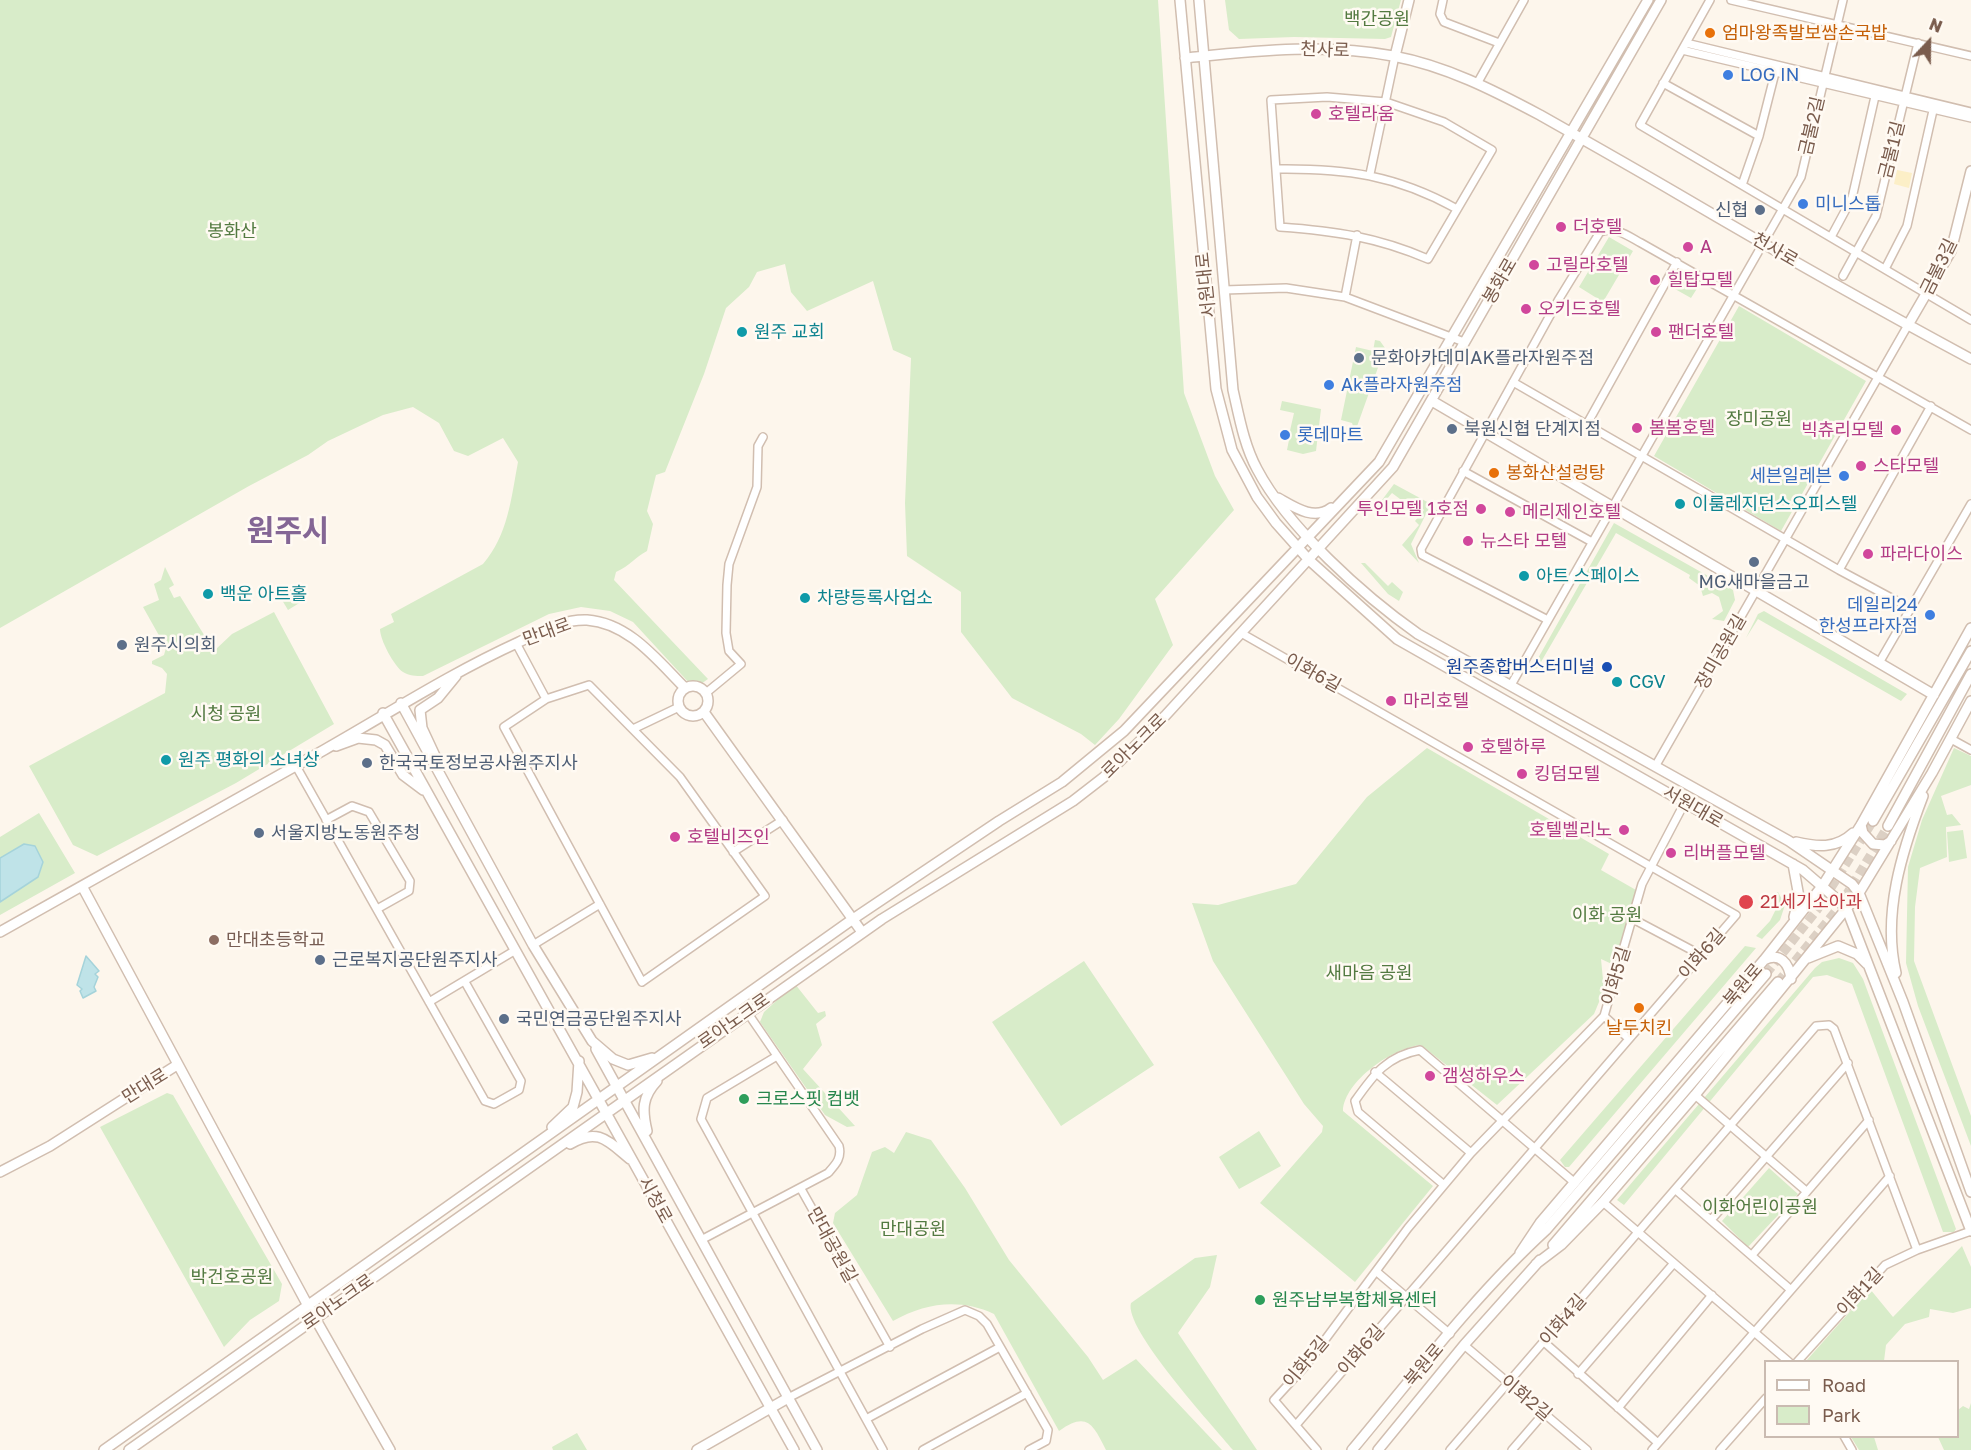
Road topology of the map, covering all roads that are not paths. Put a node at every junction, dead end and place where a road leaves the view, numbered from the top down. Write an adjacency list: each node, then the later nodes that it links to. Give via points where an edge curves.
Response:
1 (1180, 0): 18 (street, 서원대로)
2 (1199, 0): 15 (street, 서원대로)
3 (1409, 0): 16 (street)
4 (1443, 0): 12 (street, via 1440,14 1444,22)
5 (1648, 0): 29 (street, 봉화로)
6 (1661, 0): 31 (street, 봉화로)
7 (1710, 0): 14 (street)
8 (1731, 0): 11 (street)
9 (1842, 0): 11 (street, 금불2길)
10 (1522, 1): 12 (street)
11 (1837, 23): 13 (street); 20 (street, 금불2길)
12 (1499, 43): 21 (street)
13 (1918, 43): 17 (street); 24 (street, 금불1길)
14 (1684, 46): 19 (street); 22 (street)
15 (1205, 56): 16 (street, 천사로, via 1322,48); 18 (street, 천사로); 45 (street, 서원대로)
16 (1395, 56): 21 (street, 천사로); 25 (street)
17 (1971, 56)
18 (1185, 58): 72 (street, 서원대로, via 1216,389 1232,450 1245,476 1276,524)
19 (1776, 69): 20 (street); 30 (street)
20 (1823, 80): 23 (street); 37 (street, 금불2길, via 1801,177)
21 (1478, 82): 29 (street, 천사로)
22 (1663, 83): 30 (street); 35 (street, via 1640,125)
23 (1876, 93): 24 (street); 39 (street, 금불1길, via 1852,198)
24 (1905, 99): 26 (street); 41 (street, 금불1길, via 1876,216)
25 (1386, 102): 32 (street, via 1271,100); 34 (street); 36 (street, via 1444,122 1492,150)
26 (1934, 106): 27 (street); 28 (street); 43 (street, 금불1길, via 1907,226)
27 (1971, 112)
28 (1971, 118)
29 (1569, 131): 31 (street, 천사로); 51 (street, 봉화로)
30 (1759, 136): 35 (street)
31 (1582, 137): 40 (street, 천사로); 52 (street, 봉화로)
32 (1276, 169): 34 (street); 38 (street, via 1280,227)
33 (1971, 171): 46 (street, 금불3길, via 1951,251)
34 (1370, 174): 36 (street, via 1410,186)
35 (1742, 185): 37 (street)
36 (1457, 209): 38 (street, via 1428,259 1394,244)
37 (1782, 209): 39 (street); 40 (street, 금불2길)
38 (1357, 235): 48 (street)
39 (1831, 237): 41 (street)
40 (1761, 243): 47 (street); 50 (street, 천사로)
41 (1857, 252): 43 (street); 44 (street, 금불1길)
42 (1677, 262): 47 (street); 55 (street, via 1619,232 1600,232); 58 (street)
43 (1885, 269): 46 (street)
44 (1843, 276)
45 (1224, 290): 48 (street, 서원대로, via 1286,288); 64 (street, 서원대로, via 1233,390 1243,433)
46 (1927, 293): 49 (street); 50 (street, 금불3길)
47 (1733, 294): 54 (street); 62 (street)
48 (1345, 297): 51 (street, 서원대로)
49 (1971, 320)
50 (1908, 325): 53 (street, 천사로); 54 (street, 장미공원길)
51 (1453, 336): 52 (street, 서원대로); 65 (street, 봉화로, via 1379,462)
52 (1464, 342): 56 (street, 봉화로)
53 (1971, 359)
54 (1878, 377): 57 (street); 69 (street, 장미공원길)
55 (1513, 382): 58 (street); 60 (street)
56 (1432, 401): 60 (street); 71 (street, 봉화로, via 1393,467)
57 (1931, 406): 59 (street); 74 (street)
58 (1587, 424): 62 (street)
59 (1971, 430)
60 (1484, 432): 63 (street); 67 (street)
61 (763, 437): 87 (street, via 758,446 757,487 729,564 726,633 729,651 741,664)
62 (1641, 455): 67 (street); 69 (street)
63 (1463, 471): 70 (street); 77 (street, via 1423,543 1422,555)
64 (1272, 495): 65 (street, via 1301,511 1320,514); 68 (street, 서원대로)
65 (1347, 495): 68 (street, 봉화로)
66 (1971, 504): 76 (street)
67 (1613, 505): 70 (street); 75 (street)
68 (1309, 536): 71 (street, 서원대로); 72 (street, 로아노크로)
69 (1785, 539): 74 (street); 75 (street, 장미공원길)
70 (1592, 542): 77 (street)
71 (1320, 548): 73 (street, 봉화로); 85 (street, 서원대로, via 1396,618 1443,649)
72 (1298, 549): 73 (street, 서원대로); 92 (street, 로아노크로)
73 (1309, 560): 79 (street, 로아노크로); 105 (street, 서원대로, via 1397,639)
74 (1839, 570): 76 (street)
75 (1756, 591): 82 (street); 101 (street, 장미공원길)
76 (1910, 609): 82 (street)
77 (1548, 620): 85 (street)
78 (1971, 628): 88 (street, 북원로)
79 (1241, 633): 96 (street, 로아노크로); 117 (street, 이화6길)
80 (516, 643): 83 (street, 만대로); 86 (street, 만대로, via 567,621 604,623 644,647); 89 (street)
81 (1971, 651): 110 (street)
82 (1879, 663): 88 (street)
83 (460, 671): 91 (street, 만대로); 104 (street, via 419,714)
84 (1971, 674): 112 (street)
85 (1511, 685): 101 (street, 서원대로)
86 (685, 688): 87 (street, via 697,686); 93 (street, via 678,699)
87 (706, 693): 94 (street, via 709,700)
88 (1934, 694): 111 (street, 북원로)
89 (546, 699): 97 (street, via 589,685); 122 (street, via 504,727)
90 (1971, 701): 98 (street, 북원로)
91 (400, 703): 95 (street, 만대로); 104 (street)
92 (1151, 705): 96 (street); 125 (street, 로아노크로, via 1062,782)
93 (680, 707): 94 (street, via 689,715); 97 (street)
94 (704, 712): 109 (street)
95 (383, 713): 99 (street); 106 (street, 시청로)
96 (1165, 716): 129 (street, 로아노크로, via 1104,777 1073,801)
97 (633, 729): 115 (street, via 680,777)
98 (1951, 739): 100 (street); 103 (street, 북원로)
99 (326, 748): 102 (street); 106 (street, via 358,738 376,740 385,746 403,775)
100 (1971, 750)
101 (1656, 765): 105 (street); 113 (street, 서원대로)
102 (296, 766): 108 (street); 120 (street)
103 (1932, 773): 114 (street, 북원로); 141 (street, via 1911,827 1894,896 1894,964)
104 (442, 779): 130 (street)
105 (1647, 780): 107 (street, 서원대로)
106 (427, 794): 131 (street, 시청로)
107 (1685, 802): 116 (street, 서원대로); 117 (street, 이화5길)
108 (326, 820): 124 (street); 124 (street, via 352,806 369,812 410,881 409,891)
109 (783, 820): 115 (street); 125 (street)
110 (1873, 821)
111 (1861, 825): 113 (street, via 1845,840 1832,845 1817,847); 114 (street, via 1873,844); 118 (street, 북원로)
112 (1888, 826)
113 (1789, 841): 118 (street, 서원대로)
114 (1891, 841): 121 (street, 북원로)
115 (734, 852): 122 (street, via 765,896 642,981)
116 (1793, 864): 119 (street, 서원대로); 127 (street, via 1798,908)
117 (1650, 866): 126 (street, 이화5길); 132 (street, 이화6길, via 1736,915)
118 (1833, 869): 119 (street, 북원로); 121 (street, 서원대로)
119 (1823, 885): 123 (street, 서원대로); 127 (street, 북원로)
120 (82, 886): 128 (street); 150 (street, 만대로)
121 (1859, 892): 123 (street, 북원로); 141 (street, 서원대로)
122 (600, 903): 130 (street)
123 (1846, 907): 133 (street, 북원로); 135 (street, 서원대로)
124 (377, 909): 140 (street)
125 (853, 919): 129 (street); 146 (street, 로아노크로)
126 (1633, 919): 132 (street); 143 (street, 이화5길)
127 (1786, 931): 134 (street, 북원로)
128 (0, 932)
129 (862, 932): 142 (street, 로아노크로)
130 (533, 945): 145 (street, 시청로)
131 (514, 951): 138 (street); 148 (street, 시청로)
132 (1701, 955): 144 (street, 이화6길)
133 (1806, 959): 135 (street, via 1838,946 1857,954); 137 (street, 북원로)
134 (1764, 960): 137 (street, via 1782,959 1790,967); 170 (street, 북원로)
135 (1869, 965): 179 (street, 서원대로)
136 (1766, 974): 183 (street, 북원로, via 1546,1230)
137 (1791, 979): 154 (street, 북원로)
138 (465, 982): 140 (street); 140 (street, via 521,1082 519,1090 494,1104 485,1101)
139 (1778, 982): 186 (street, 북원로)
140 (429, 1002)
141 (1903, 1002): 175 (street, 서원대로)
142 (747, 1012): 147 (street); 151 (street, 로아노크로)
143 (1604, 1016): 144 (street); 158 (street, 이화5길)
144 (1629, 1039): 164 (street, 이화6길)
145 (592, 1041): 146 (street, via 613,1059 628,1065); 153 (street, 시청로)
146 (663, 1055): 153 (street, 로아노크로)
147 (777, 1056): 172 (street, via 841,1153 828,1173); 177 (street, via 707,1098 701,1119)
148 (579, 1061): 155 (street, 시청로); 161 (street, via 573,1107)
149 (1848, 1063): 159 (street, 이화4길); 160 (street, 이화4길, via 1834,1029 1829,1025 1816,1026); 166 (street)
150 (177, 1065): 168 (street, 만대로, via 50,1146); 191 (street, 로아노크로)
151 (670, 1066): 156 (street, 로아노크로); 162 (street, via 646,1097 642,1110)
152 (1375, 1072): 158 (street, via 1403,1053 1420,1050); 165 (street); 171 (street, via 1355,1101 1358,1112)
153 (617, 1084): 155 (street, 로아노크로); 156 (street, 시청로)
154 (1695, 1095): 160 (street); 176 (street, 북원로)
155 (600, 1097): 157 (street, 시청로); 161 (street, 로아노크로)
156 (626, 1099): 157 (street, 로아노크로); 162 (street, 시청로)
157 (607, 1111): 163 (street, 로아노크로); 167 (street, 시청로)
158 (1501, 1119): 164 (street); 165 (street, 이화5길)
159 (1869, 1120): 169 (street, 이화4길); 174 (street)
160 (1731, 1126): 166 (street); 173 (street, 이화4길)
161 (546, 1136): 191 (street, 로아노크로)
162 (650, 1142): 181 (street, 시청로)
163 (556, 1147): 167 (street, via 594,1135); 192 (street, 로아노크로)
164 (1535, 1148): 170 (street); 190 (street, 이화6길)
165 (1471, 1153): 171 (street, 이화5길)
166 (1767, 1157): 174 (street); 178 (street)
167 (634, 1162): 208 (street, 시청로)
168 (0, 1172)
169 (1890, 1176): 182 (street, 이화4길); 188 (street)
170 (1575, 1183): 183 (street, 북원로)
171 (1444, 1185): 187 (street, 이화5길)
172 (801, 1189): 177 (street, 만대공원길); 197 (street, 만대공원길)
173 (1676, 1190): 178 (street); 180 (street, 이화4길)
174 (1806, 1191): 184 (street)
175 (1971, 1192)
176 (1603, 1202): 180 (street); 186 (street, 북원로, via 1562,1245)
177 (754, 1214): 181 (street, 만대공원길); 201 (street)
178 (1711, 1220): 184 (street)
179 (1971, 1231): 182 (street, 이화1길)
180 (1638, 1232): 185 (street); 195 (street, 이화4길)
181 (701, 1240): 205 (street, 시청로)
182 (1917, 1250): 200 (street, 이화1길, via 1885,1265)
183 (1520, 1253): 194 (street, 북원로)
184 (1752, 1255): 188 (street)
185 (1674, 1263): 189 (street); 202 (street)
186 (1536, 1264): 196 (street, 북원로)
187 (1377, 1272): 190 (street); 211 (street, 이화5길, via 1307,1364 1274,1400)
188 (1791, 1290): 193 (street)
189 (1712, 1295): 193 (street); 207 (street)
190 (1406, 1297): 194 (street); 211 (street, 이화6길)
191 (307, 1304): 192 (street); 213 (street, 로아노크로)
192 (315, 1318): 214 (street, 로아노크로); 215 (street)
193 (1755, 1332): 199 (street); 212 (street)
194 (1450, 1334): 196 (street); 223 (street, 북원로)
195 (1544, 1342): 202 (street); 203 (street, 이화4길)
196 (1464, 1345): 203 (street, 이화2길); 224 (street, 북원로)
197 (890, 1347): 198 (street, via 965,1310 979,1316); 201 (street)
198 (1000, 1347): 204 (street); 210 (street)
199 (1788, 1360)
200 (1799, 1360)
201 (841, 1373): 205 (street); 210 (street)
202 (1578, 1374): 207 (street)
203 (1508, 1383): 209 (street, 이화2길); 225 (street, 이화4길)
204 (1027, 1393): 220 (street); 221 (street, via 1049,1436)
205 (788, 1398): 208 (street); 218 (street, 시청로)
206 (1764, 1400): 229 (street)
207 (1618, 1408): 212 (street)
208 (771, 1409): 216 (street); 217 (street, 시청로)
209 (1544, 1413): 226 (street); 227 (street, 이화2길)
210 (866, 1419): 219 (street)
211 (1296, 1425): 222 (street, 이화5길)
212 (1658, 1443): 228 (street)
213 (104, 1450)
214 (129, 1450)
215 (390, 1450)
216 (697, 1450)
217 (794, 1450)
218 (817, 1450)
219 (883, 1450)
220 (923, 1450)
221 (1029, 1450)
222 (1317, 1450)
223 (1352, 1450)
224 (1378, 1450)
225 (1450, 1450)
226 (1512, 1450)
227 (1587, 1450)
228 (1652, 1450)
229 (1720, 1450)

